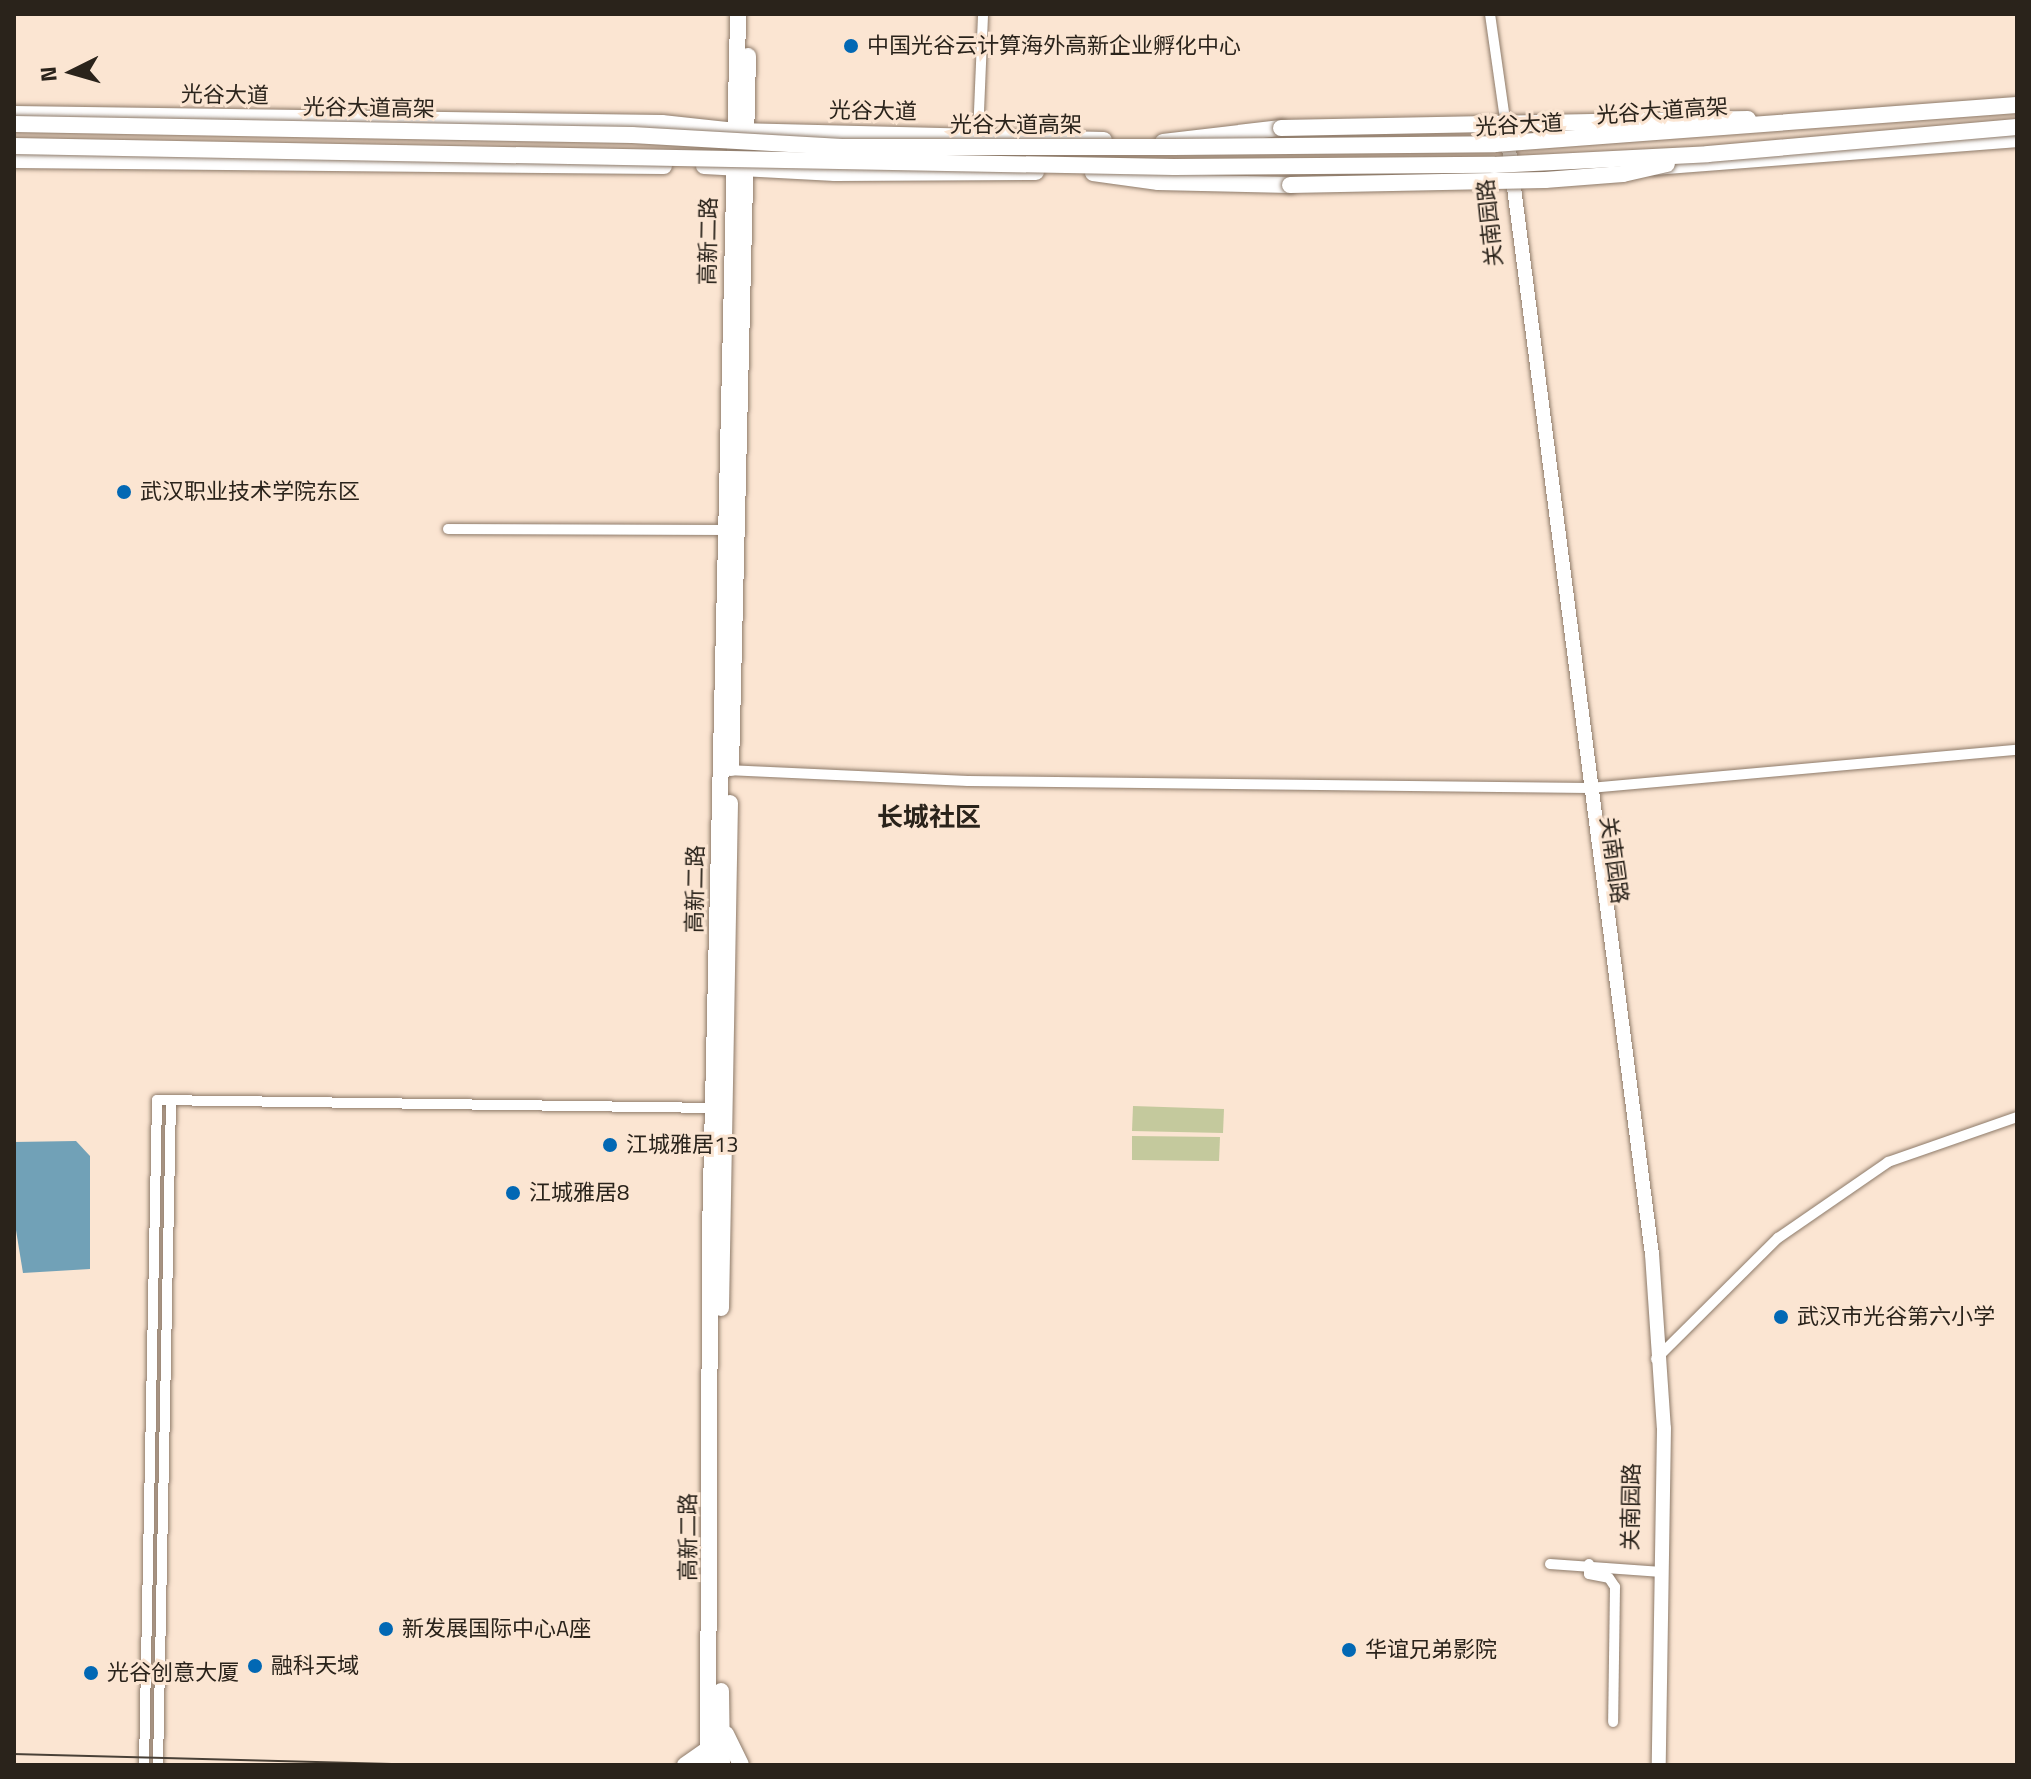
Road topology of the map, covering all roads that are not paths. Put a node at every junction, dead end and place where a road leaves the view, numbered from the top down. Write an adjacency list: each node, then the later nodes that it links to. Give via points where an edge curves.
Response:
1 (738, 14): 10 (main road, 高新二路)
2 (748, 14): 10 (main road, 高新二路)
3 (983, 14): 11 (street)
4 (1490, 14): 15 (street)
5 (2017, 106): 7 (main road, 光谷大道高架, bridge); 15 (main road, 光谷大道)
6 (14, 114): 10 (main road, 光谷大道, via 662,123)
7 (1793, 123): 8 (main road, 光谷大道高架, bridge, via 1495,144 1173,147 842,147 632,135); 13 (main road, bridge, via 1719,117 1281,128)
8 (14, 124)
9 (2017, 127): 16 (main road, 光谷大道高架, bridge)
10 (742, 131): 11 (main road, 光谷大道); 18 (main road, 高新二路)
11 (978, 135): 13 (main road, 光谷大道)
12 (2017, 139): 21 (main road)
13 (1163, 142): 15 (main road, 光谷大道)
14 (14, 146): 16 (main road, 光谷大道高架, bridge, via 1174,167 1494,165)
15 (1509, 149): 21 (main road, 关南园路)
16 (1708, 154): 20 (main road, bridge, via 1623,174 1545,180 1290,185 1158,182)
17 (14, 160): 18 (main road)
18 (739, 167): 19 (main road); 22 (main road, 高新二路); 24 (main road, 高新二路)
19 (798, 171): 20 (main road); 22 (main road, via 760,179)
20 (1093, 173): 21 (main road)
21 (1510, 177): 27 (main road, 关南园路)
22 (745, 204): 26 (main road, 高新二路)
23 (448, 529): 24 (street)
24 (724, 530): 26 (main road, 高新二路)
25 (2017, 750): 27 (street)
26 (725, 770): 27 (street, via 968,781); 29 (main road, 高新二路)
27 (1586, 788): 31 (main road, 关南园路, via 1652,1254)
28 (171, 1100): 29 (street); 38 (street, via 157,1100); 39 (street)
29 (719, 1108): 35 (main road, 高新二路); 37 (main road, 高新二路)
30 (2017, 1117): 31 (street, via 1888,1162 1778,1238)
31 (1656, 1358): 34 (main road, 关南园路)
32 (1550, 1564): 33 (street)
33 (1589, 1564): 34 (street); 36 (street, via 1589,1574 1609,1578 1615,1587)
34 (1657, 1572): 43 (main road, 关南园路); 44 (main road, 关南园路)
35 (721, 1715): 41 (main road, 高新二路); 42 (main road)
36 (1613, 1722)
37 (708, 1757): 40 (main road)
38 (144, 1765)
39 (158, 1765)
40 (685, 1765)
41 (722, 1765)
42 (741, 1765)
43 (1649, 1765)
44 (1659, 1765)

